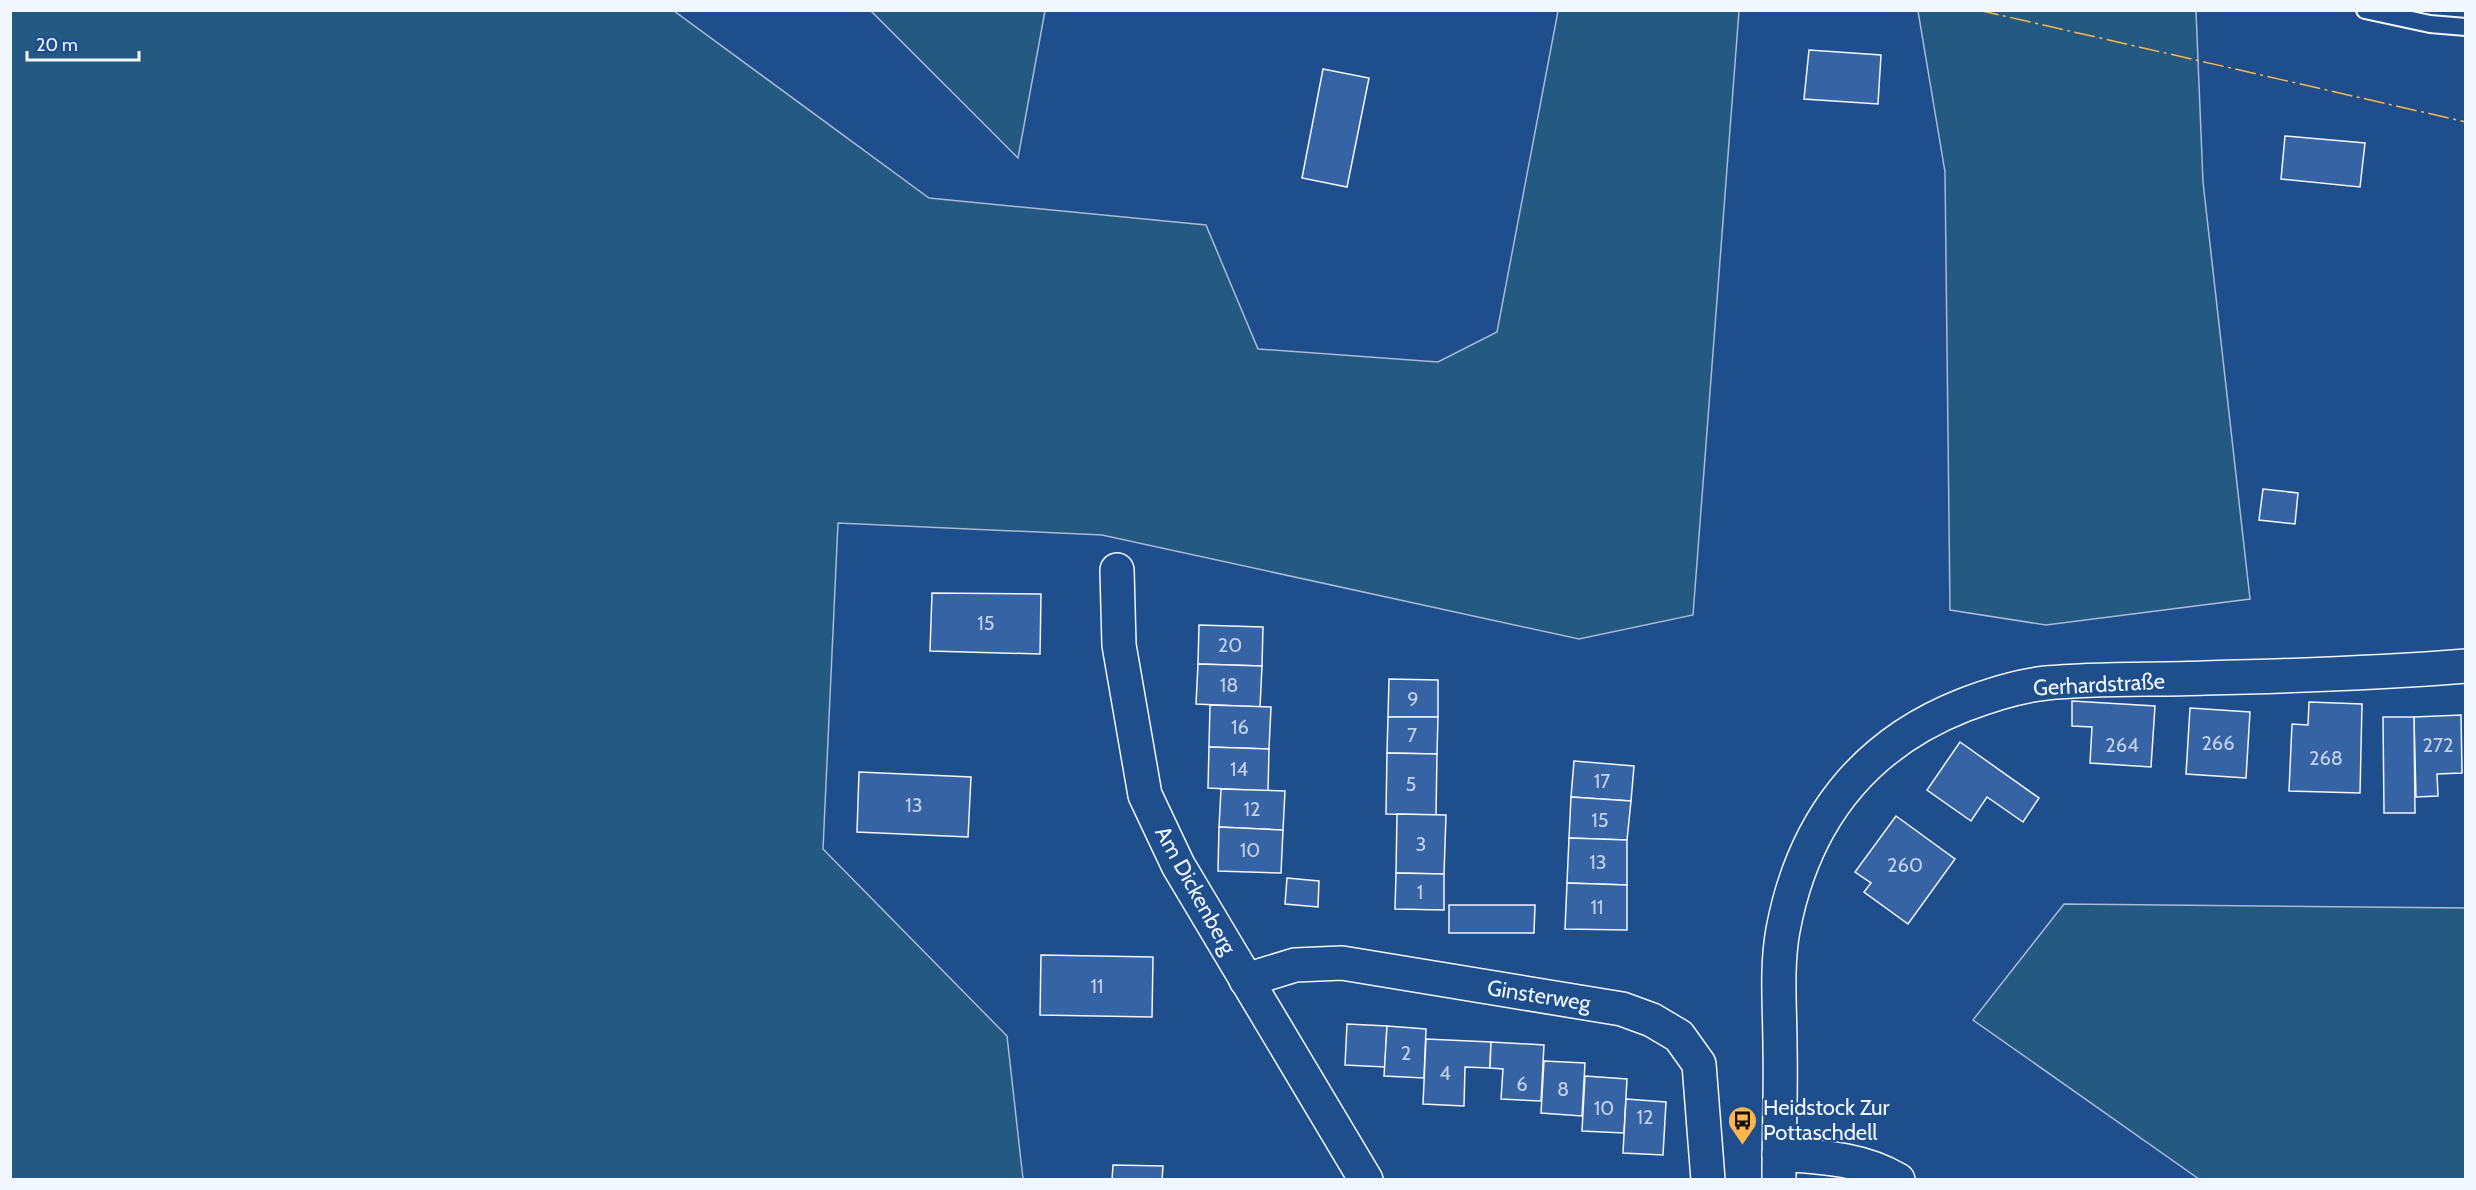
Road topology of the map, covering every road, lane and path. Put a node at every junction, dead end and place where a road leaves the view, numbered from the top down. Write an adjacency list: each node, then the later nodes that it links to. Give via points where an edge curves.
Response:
1 (2365, 10): 2 (lane, via 2430,24)
2 (2466, 27)
3 (1117, 570): 5 (street, Am Dickenberg, via 1119,645 1145,795 1178,865)
4 (2466, 666): 6 (street, Gerhardstraße, via 2348,674 2045,683 1987,696 1935,717 1895,740 1858,772 1828,813 1804,855 1792,893 1779,976)
5 (1246, 980): 7 (street, Am Dickenberg); 8 (street, Ginsterweg, via 1295,965 1342,963 1622,1009 1652,1020 1679,1036 1699,1064)
6 (1779, 1167): 9 (street, via 1837,1158)
7 (1366, 1179)
8 (1708, 1179)
9 (1898, 1179)

